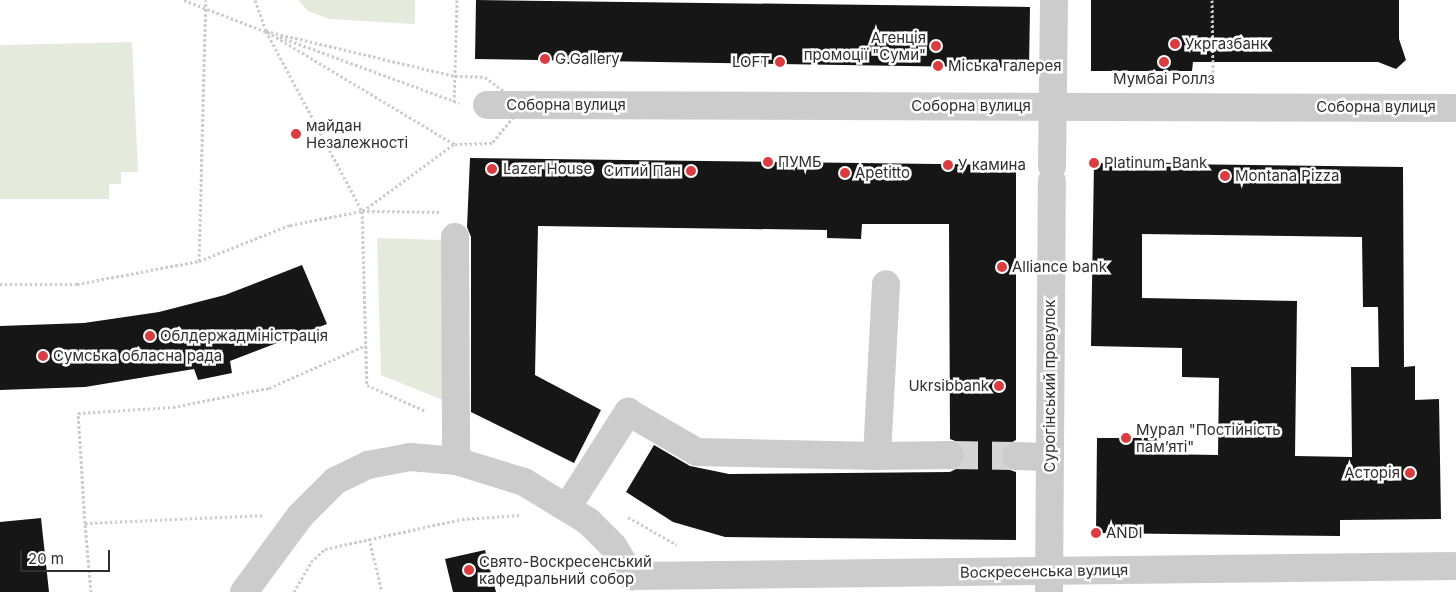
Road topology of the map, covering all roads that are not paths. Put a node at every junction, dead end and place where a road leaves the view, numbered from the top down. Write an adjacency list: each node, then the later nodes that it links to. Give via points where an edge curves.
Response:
1 (1054, 0): 3 (street, Сурогінський провулок)
2 (486, 105): 3 (street, Соборна вулиця)
3 (1052, 106): 4 (street, Соборна вулиця); 10 (street, Сурогінський провулок)
4 (1456, 108)
5 (455, 238): 11 (street)
6 (886, 284): 7 (street)
7 (877, 456): 8 (street); 12 (street, via 697,452 628,412)
8 (950, 456)
9 (1016, 456): 10 (street)
10 (1050, 457): 14 (street, Сурогінський провулок)
11 (456, 461): 12 (street, via 524,482); 16 (street, via 410,457 368,465 336,482 300,516)
12 (568, 506): 15 (street, via 614,546)
13 (1456, 566): 14 (street, Воскресенська вулиця)
14 (1049, 581): 15 (street, Воскресенська вулиця)
15 (632, 584)
16 (244, 592)

